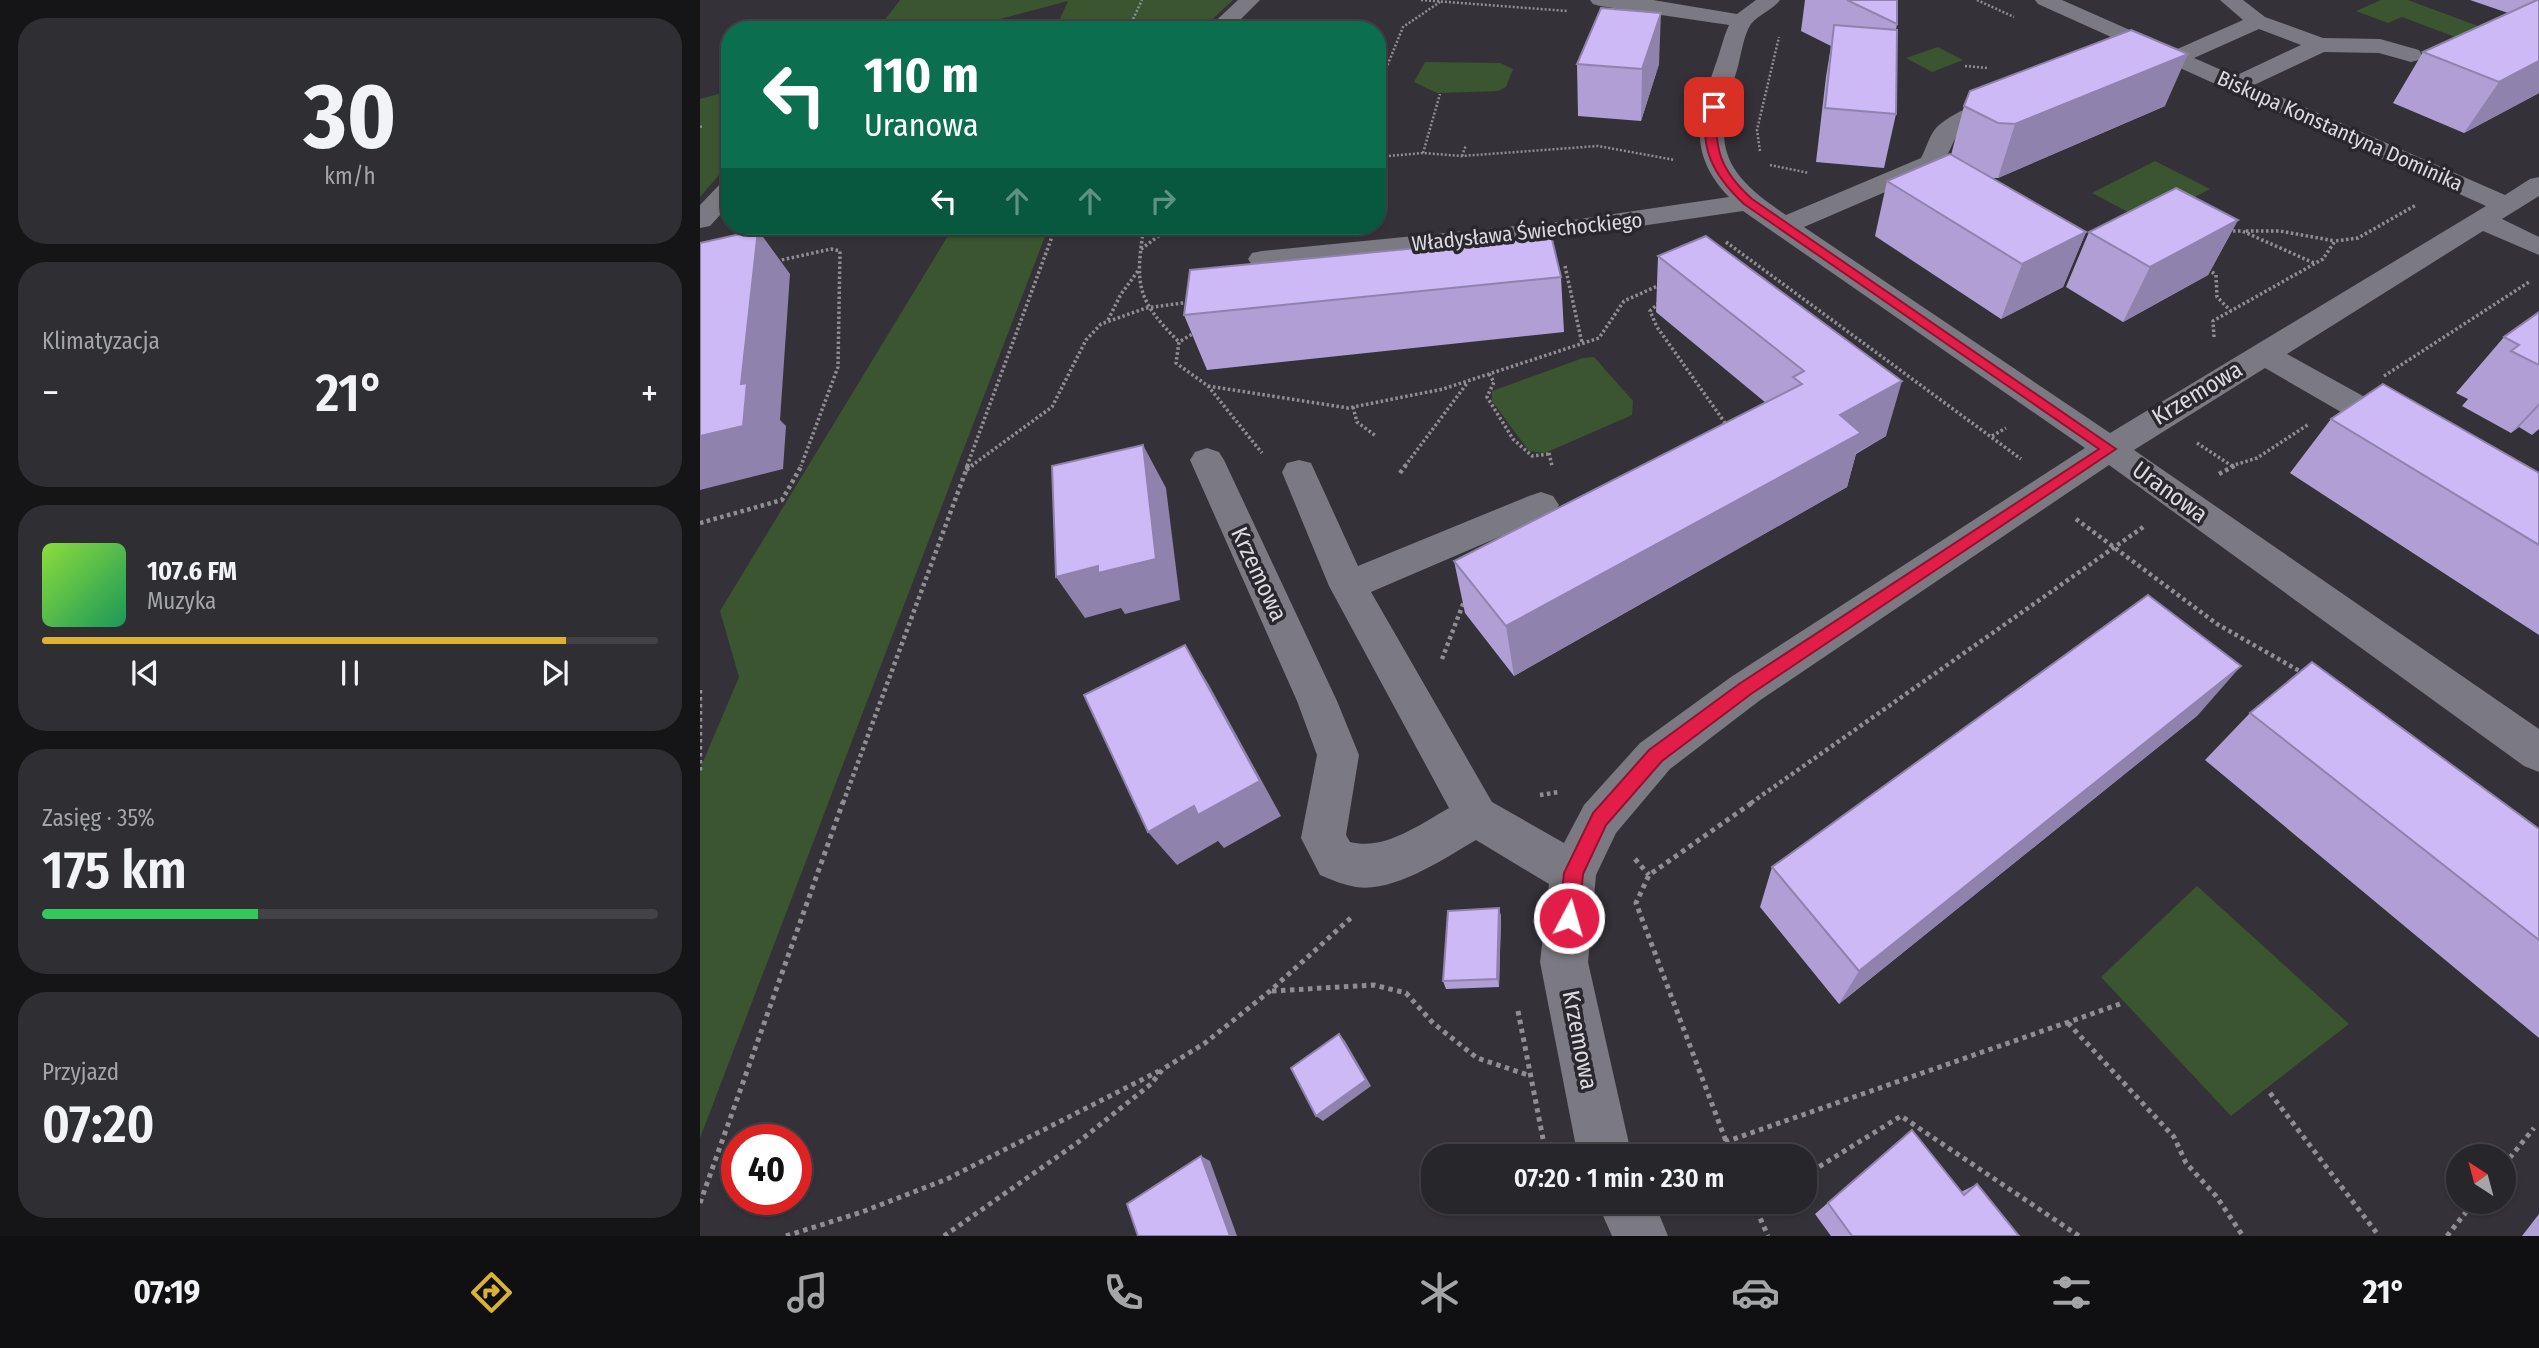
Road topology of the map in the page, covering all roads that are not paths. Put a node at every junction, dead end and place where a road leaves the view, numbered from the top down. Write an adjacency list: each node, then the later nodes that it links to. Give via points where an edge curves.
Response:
1 (1250, 0): 6 (street)
2 (1600, 0): 7 (street)
3 (1770, 0): 7 (street)
4 (2045, 0): 9 (street, Biskupa Konstantyna Dominika)
5 (2230, 0): 8 (street)
6 (1227, 21)
7 (1742, 21): 20 (street, Uranowa, via 1710,132 1727,183)
8 (2258, 21): 10 (street); 13 (street, Biskupa Konstantyna Dominika)
9 (2146, 45): 11 (street); 13 (street, Biskupa Konstantyna Dominika)
10 (2320, 45): 12 (street, via 2380,46); 14 (street)
11 (2122, 55)
12 (2411, 55)
13 (2175, 58): 14 (street, Biskupa Konstantyna Dominika)
14 (2235, 85): 21 (street, Biskupa Konstantyna Dominika)
15 (2024, 95): 16 (street, via 1962,120 1945,133)
16 (1932, 163): 17 (street); 23 (street)
17 (1955, 176)
18 (2539, 185): 21 (street, Krzemowa)
19 (721, 198): 22 (street)
20 (1748, 202): 23 (street, Uranowa); 25 (street, Władysława Świechockiego, via 1538,233)
21 (2494, 213): 24 (street, Biskupa Konstantyna Dominika); 26 (street, Krzemowa)
22 (700, 220)
23 (1784, 226): 28 (street, Uranowa)
24 (2539, 247)
25 (1262, 259)
26 (2263, 353): 27 (street, Krzemowa); 28 (street, Krzemowa)
27 (2431, 448)
28 (2109, 449): 33 (street, Uranowa); 35 (street, Krzemowa, via 1756,681 1656,755 1600,819)
29 (1207, 460): 34 (street, Krzemowa, via 1338,755 1323,838 1336,860 1359,866 1401,859)
30 (1283, 466): 32 (street)
31 (1541, 505): 32 (street)
32 (1348, 586): 34 (street)
33 (2539, 753)
34 (1476, 816): 35 (street)
35 (1573, 873): 36 (street, Krzemowa, via 1564,962)
36 (1602, 1144)
37 (1630, 1214): 38 (street)
38 (1640, 1236)

